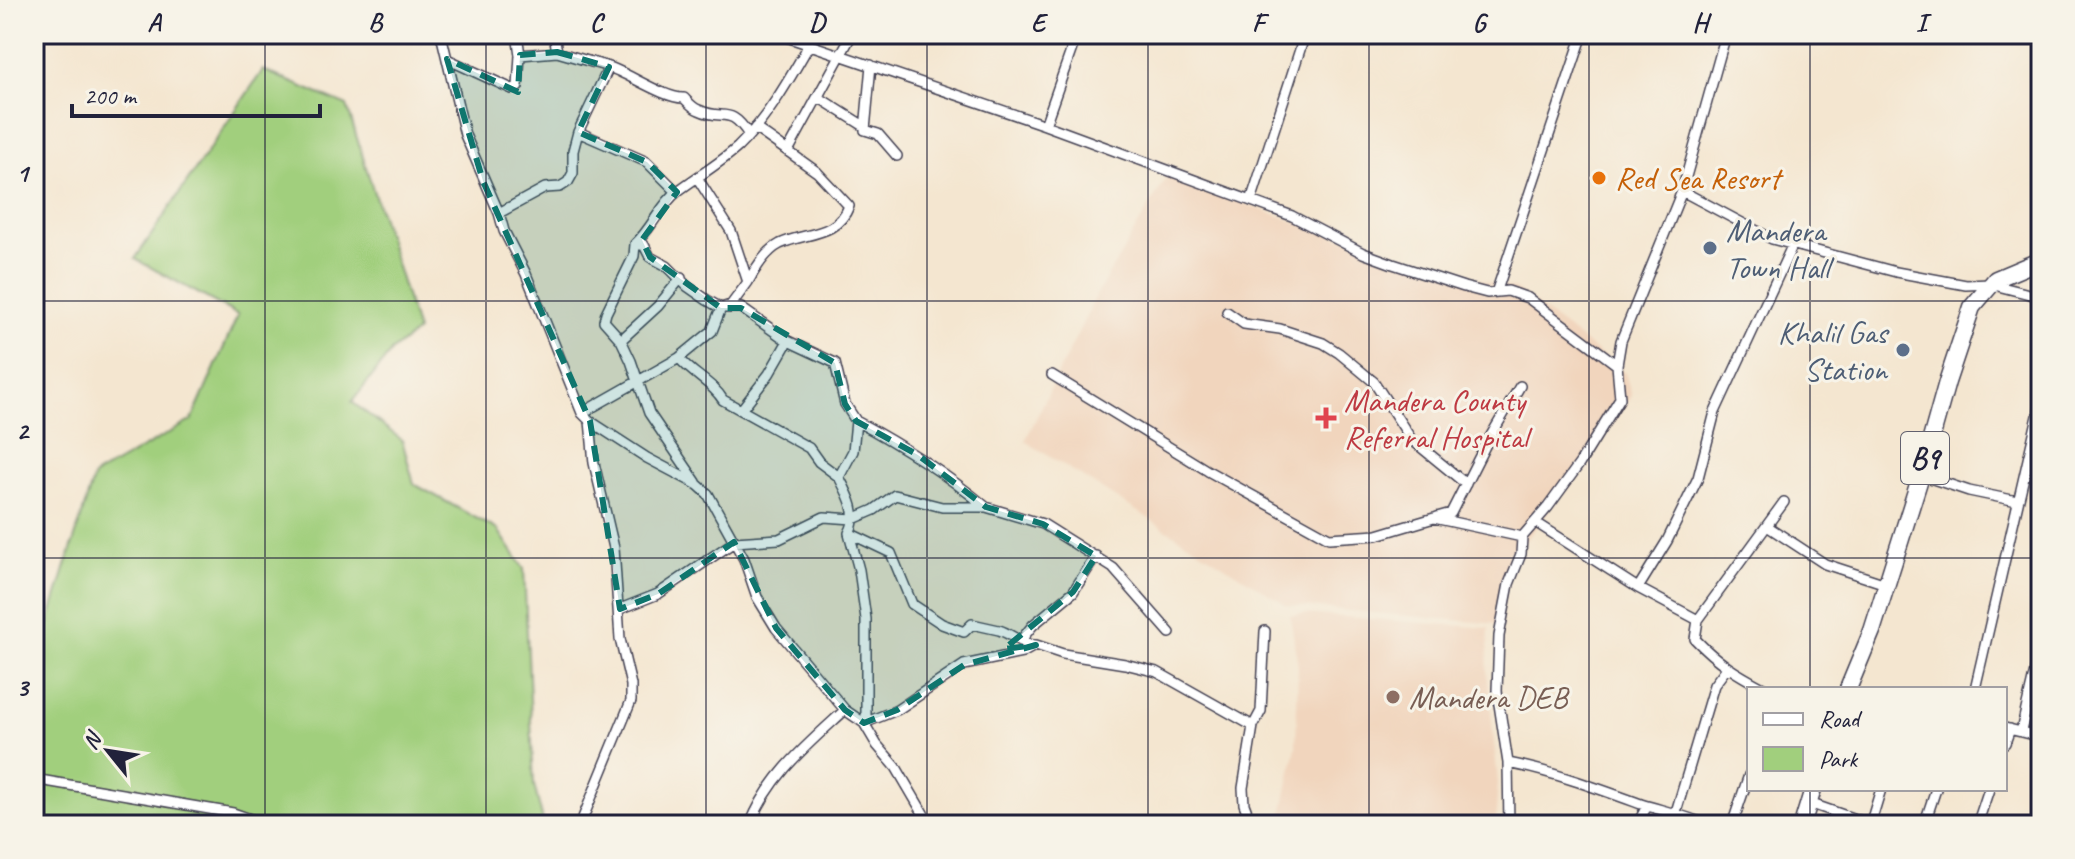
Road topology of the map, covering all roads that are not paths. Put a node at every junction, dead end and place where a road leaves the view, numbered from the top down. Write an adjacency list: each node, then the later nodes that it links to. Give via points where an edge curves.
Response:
1 (441, 34): 14 (street)
2 (517, 34): 12 (street)
3 (554, 34): 11 (street)
4 (778, 34): 10 (street)
5 (852, 34): 13 (street)
6 (1077, 34): 18 (street)
7 (1305, 34): 27 (street)
8 (1583, 34): 35 (street)
9 (1726, 34): 25 (street)
10 (809, 45): 13 (street); 20 (street)
11 (557, 52): 12 (street); 16 (street)
12 (520, 55): 14 (street, via 518,87 512,89)
13 (843, 55): 15 (street); 17 (street)
14 (447, 59): 28 (street, via 465,135)
15 (871, 65): 18 (street); 19 (street)
16 (609, 67): 20 (street, via 672,99 684,98 702,112 739,119); 21 (street)
17 (818, 97): 19 (street); 22 (street)
18 (1045, 125): 27 (street)
19 (864, 126): 23 (street)
20 (752, 131): 22 (street); 24 (street)
21 (578, 132): 26 (street, via 647,162); 28 (street, via 568,182)
22 (788, 151): 33 (street, via 849,206 836,226 776,245)
23 (897, 156)
24 (698, 179): 26 (street); 33 (street, via 731,231)
25 (1682, 191): 30 (street, via 1772,239); 42 (street, via 1626,323)
26 (677, 192): 29 (street)
27 (1251, 201): 35 (street, via 1393,264 1487,293)
28 (499, 213): 48 (street)
29 (635, 244): 32 (street, via 644,245 650,257); 39 (street, via 604,321)
30 (1793, 244): 34 (street, via 1896,272 1966,285); 69 (street, via 1715,412 1698,478)
31 (2041, 260): 34 (highway, B9)
32 (681, 278): 37 (street); 39 (street)
33 (748, 282): 37 (street, via 731,305)
34 (1990, 284): 36 (street); 51 (highway, B9, via 1966,323)
35 (1497, 290): 42 (street, via 1528,298)
36 (2041, 297)
37 (721, 308): 40 (street, via 741,308); 41 (street, via 712,331)
38 (1227, 312): 53 (street, via 1244,324 1280,329 1339,353 1374,382 1411,439)
39 (621, 340): 44 (street)
40 (788, 341): 47 (street); 50 (street, via 835,363 845,404)
41 (679, 358): 44 (street); 47 (street)
42 (1617, 365): 62 (street, via 1620,398)
43 (1052, 375): 57 (street)
44 (637, 380): 48 (street); 54 (street, via 649,413)
45 (1520, 386): 53 (street)
46 (2041, 403): 55 (street)
47 (741, 410): 52 (street, via 809,448)
48 (582, 413): 49 (street)
49 (590, 421): 54 (street); 70 (street)
50 (856, 421): 52 (street, via 853,451); 58 (street, via 918,455)
51 (1921, 475): 55 (street); 68 (highway, B9)
52 (839, 477): 61 (street)
53 (1466, 484): 60 (street, via 1451,513)
54 (698, 485): 66 (street)
55 (2017, 501): 80 (street)
56 (1784, 502): 63 (street)
57 (1269, 505): 59 (street); 60 (street, via 1329,538 1377,535)
58 (986, 507): 61 (street, via 942,507 895,495); 67 (street, via 1043,524)
59 (1262, 515)
60 (1434, 518): 65 (street)
61 (853, 519): 64 (street); 66 (street, via 824,517 779,539)
62 (1535, 522): 65 (street); 69 (street)
63 (1767, 526): 68 (street, via 1825,564); 71 (street)
64 (849, 533): 74 (street, via 891,553 912,604 942,624 964,632 972,624 983,626); 82 (street, via 865,603)
65 (1522, 537): 87 (street, via 1504,603 1498,653 1499,716)
66 (734, 542): 70 (street, via 658,594); 81 (street, via 776,628)
67 (1096, 556): 73 (street, via 1122,577); 74 (street, via 1073,592)
68 (1886, 584): 79 (highway, B9)
69 (1638, 588): 71 (street)
70 (620, 609): 98 (street, via 631,701)
71 (1698, 620): 77 (street, via 1695,639)
72 (1265, 631): 83 (street, via 1261,711)
73 (1170, 633)
74 (1021, 640): 75 (street)
75 (1036, 645): 82 (street, via 964,665 897,710); 83 (street, via 1157,672)
76 (2041, 645): 85 (street)
77 (1726, 669): 78 (street); 95 (street, via 1714,685)
78 (1761, 687)
79 (1852, 687)
80 (1975, 687)
81 (845, 710): 82 (street); 99 (street, via 782,769)
82 (865, 723): 100 (street)
83 (1253, 726): 96 (street, via 1243,788)
84 (2007, 729): 85 (street)
85 (2021, 731): 86 (street)
86 (2041, 737)
87 (1508, 763): 94 (street); 102 (street)
88 (34, 779): 97 (street, via 233,813)
89 (1747, 781): 105 (street)
90 (1880, 791): 107 (street)
91 (1935, 791): 108 (street)
92 (1988, 791): 109 (street)
93 (1811, 796): 106 (highway); 107 (street)
94 (1647, 806): 95 (street); 103 (street)
95 (1676, 812): 104 (street)
96 (1251, 823): 101 (street)
97 (268, 825)
98 (580, 825)
99 (750, 825)
100 (930, 825)
101 (1228, 825)
102 (1509, 825)
103 (1637, 825)
104 (1708, 825)
105 (1732, 825)
106 (1802, 825)
107 (1870, 825)
108 (1924, 825)
109 (1977, 825)

